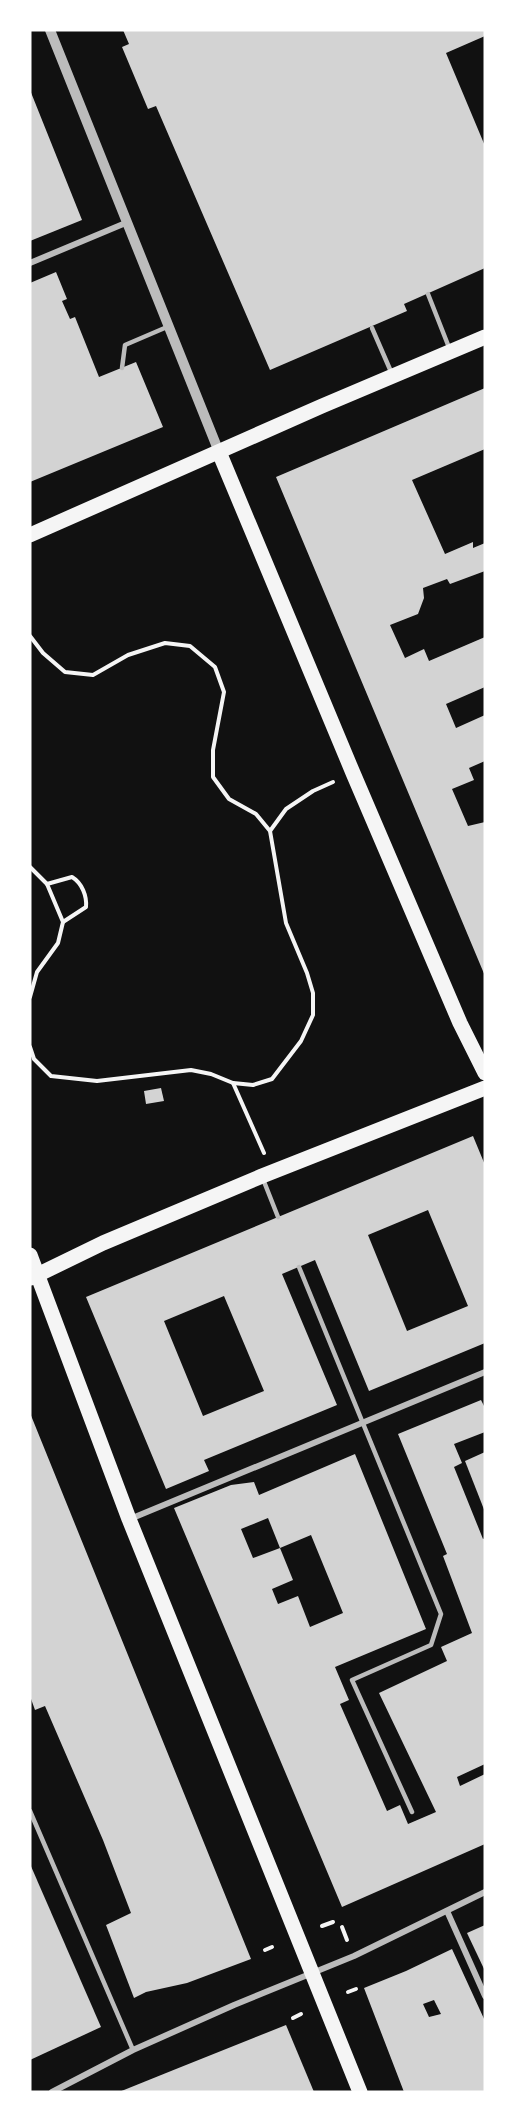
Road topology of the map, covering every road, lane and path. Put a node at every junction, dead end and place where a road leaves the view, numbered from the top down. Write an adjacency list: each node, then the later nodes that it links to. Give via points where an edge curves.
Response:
1 (50, 30): 2 (street)
2 (128, 222): 3 (street); 5 (street)
3 (30, 263)
4 (428, 294): 8 (lane)
5 (169, 326): 9 (lane, via 125,345); 11 (street)
6 (372, 327): 10 (lane)
7 (485, 337): 8 (main road)
8 (451, 351): 10 (main road)
9 (122, 368)
10 (393, 376): 11 (main road)
11 (219, 452): 12 (main road); 23 (main road, via 357,784)
12 (30, 535)
13 (30, 636): 15 (path, via 65,672 93,675 128,655 165,643 190,646 215,667 224,692 213,750 213,777 229,799 256,814)
14 (313, 791): 15 (path, via 286,809)
15 (270, 831): 24 (path, via 286,923 313,993 313,1015 301,1041 272,1078 253,1085)
16 (30, 867): 17 (path)
17 (47, 884): 18 (path); 18 (path, via 72,877 78,880 87,899 86,907)
18 (63, 922): 19 (path, via 58,943)
19 (37, 972): 20 (path); 21 (path)
20 (30, 974)
21 (30, 997)
22 (30, 1047): 24 (path, via 34,1059 51,1076 97,1081 191,1070)
23 (485, 1073)
24 (232, 1083): 26 (path)
25 (485, 1088): 27 (main road)
26 (254, 1132)
27 (262, 1176): 28 (lane); 31 (main road)
28 (278, 1217)
29 (30, 1255): 31 (main road)
30 (299, 1267): 33 (lane)
31 (34, 1276): 34 (main road)
32 (485, 1372): 33 (street)
33 (363, 1423): 34 (street); 36 (lane, via 441,1614 431,1645 352,1680)
34 (129, 1519): 45 (main road)
35 (30, 1811): 51 (lane)
36 (412, 1812)
37 (485, 1892): 38 (street)
38 (447, 1911): 45 (street); 48 (street)
39 (333, 1922): 40 (path)
40 (322, 1926)
41 (342, 1927): 42 (path)
42 (348, 1941)
43 (272, 1947): 44 (path)
44 (265, 1950)
45 (312, 1974): 51 (street); 53 (main road)
46 (356, 1989): 47 (path)
47 (348, 1992)
48 (485, 1996)
49 (301, 2014): 50 (path)
50 (293, 2018)
51 (133, 2050): 52 (street)
52 (52, 2092)
53 (360, 2092)

